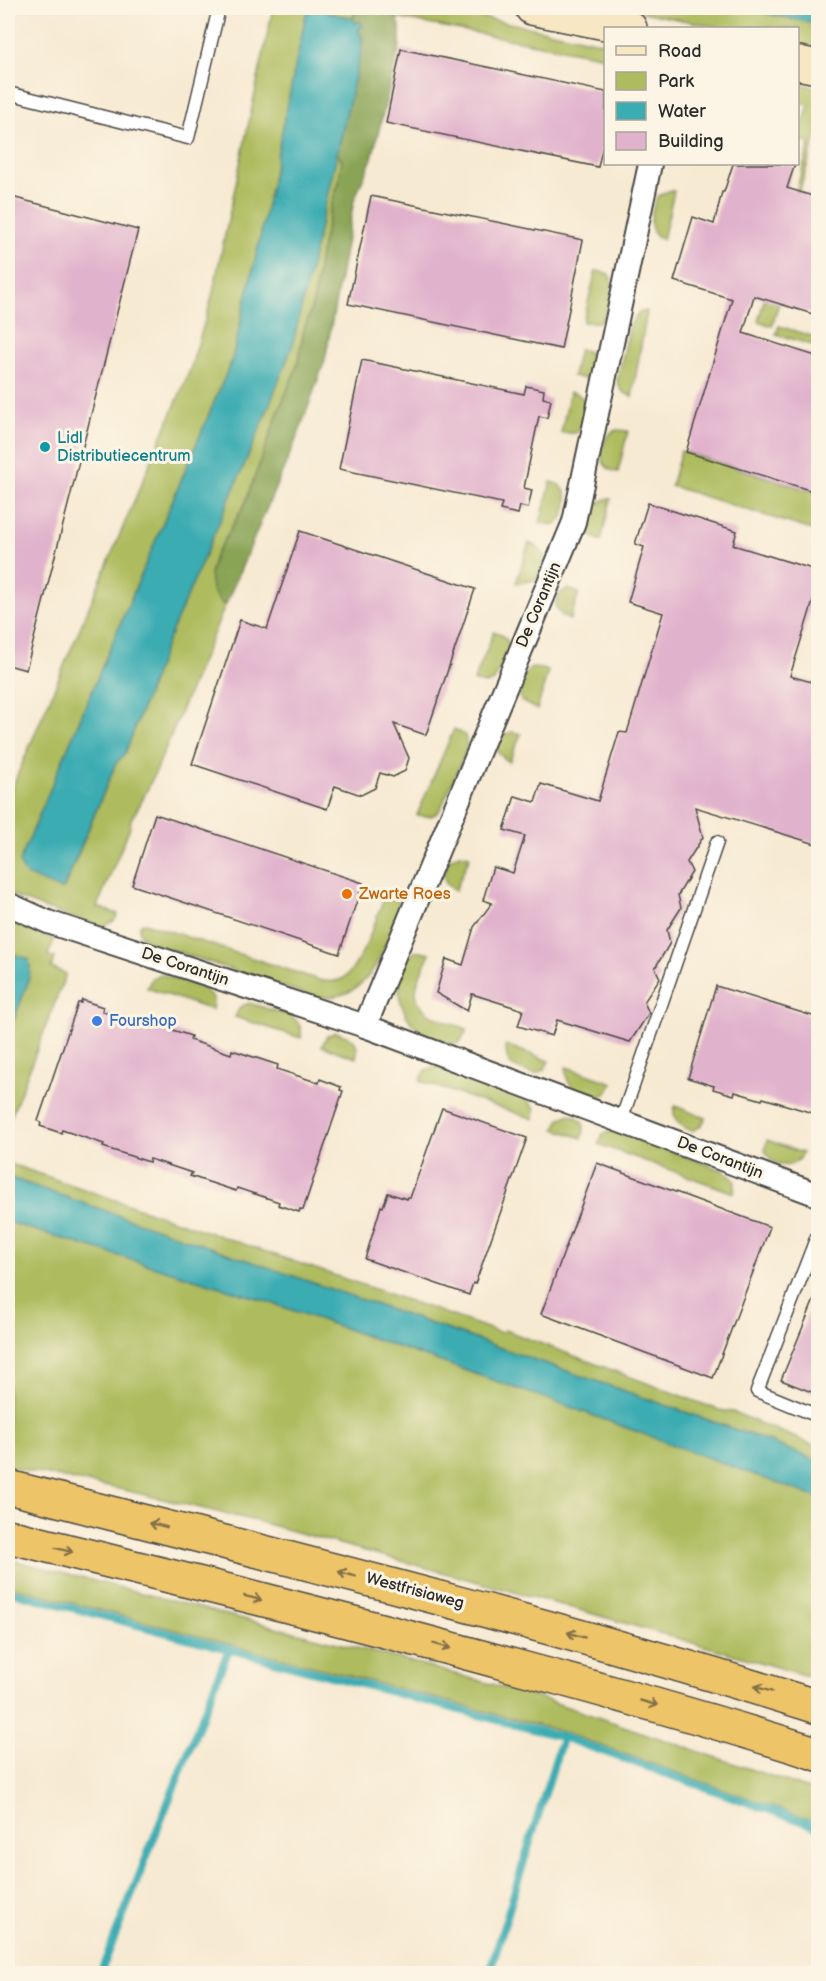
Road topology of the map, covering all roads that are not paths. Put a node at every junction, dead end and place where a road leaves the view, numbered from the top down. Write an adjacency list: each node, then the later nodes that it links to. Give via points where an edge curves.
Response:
1 (219, 8): 6 (lane, via 188,138)
2 (532, 8): 3 (street)
3 (625, 27)
4 (799, 63): 5 (street)
5 (819, 67)
6 (8, 93)
7 (650, 165): 10 (street, De Corantijn, via 574,522)
8 (717, 842): 11 (lane)
9 (8, 904): 10 (street, De Corantijn, via 48,921)
10 (365, 1026): 11 (street, De Corantijn)
11 (621, 1121): 12 (street, De Corantijn)
12 (819, 1195)
13 (819, 1234): 14 (lane, via 758,1391)
14 (819, 1416)
15 (8, 1487): 17 (highway, Westfrisiaweg, one-way to 15, via 690,1666 494,1612)
16 (8, 1536): 18 (highway, one-way to 18, via 409,1637)
17 (819, 1707)
18 (819, 1754)

